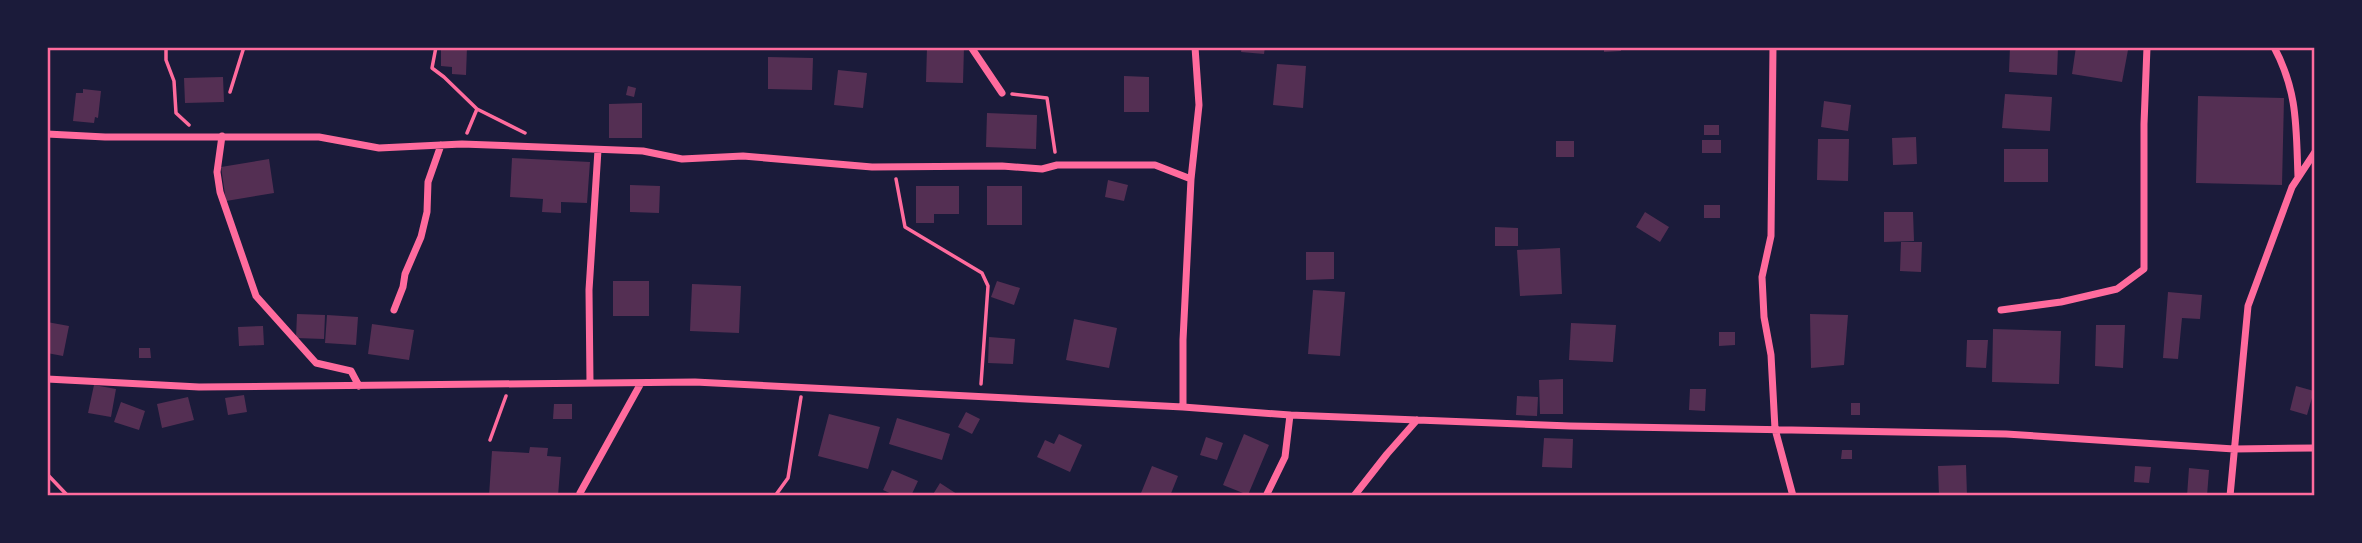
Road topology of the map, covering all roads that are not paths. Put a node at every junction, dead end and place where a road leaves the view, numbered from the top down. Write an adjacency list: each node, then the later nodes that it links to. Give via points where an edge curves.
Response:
1 (971, 47): 6 (street)
2 (1195, 47): 13 (street, via 1199,105)
3 (1773, 47): 23 (street, via 1771,236 1762,277)
4 (2147, 47): 15 (street, via 2144,269 2117,289)
5 (2274, 47): 12 (street, via 2287,71 2294,104)
6 (1002, 93)
7 (47, 134): 8 (street)
8 (222, 136): 9 (street, via 320,137 379,148); 19 (street, via 217,172 220,192 256,296 316,363 351,371)
9 (441, 145): 10 (street); 14 (street, via 428,182 421,237)
10 (598, 150): 13 (street, via 642,151 682,159 743,156 872,167 1155,165); 17 (street, via 589,290)
11 (2315, 152): 12 (street)
12 (2298, 177): 24 (street, via 2248,306)
13 (1191, 178): 20 (street)
14 (394, 310)
15 (2001, 310)
16 (47, 379): 19 (street, via 199,387)
17 (590, 383): 18 (street); 19 (street)
18 (641, 383): 20 (street); 26 (street)
19 (359, 386)
20 (1183, 407): 21 (street)
21 (1290, 415): 22 (street); 27 (street, via 1285,457)
22 (1417, 420): 23 (street); 28 (street)
23 (1775, 429): 24 (street, via 2006,434); 29 (street)
24 (2234, 449): 25 (street); 30 (street)
25 (2315, 449)
26 (580, 493)
27 (1266, 496)
28 (1354, 496)
29 (1793, 496)
30 (2230, 496)

